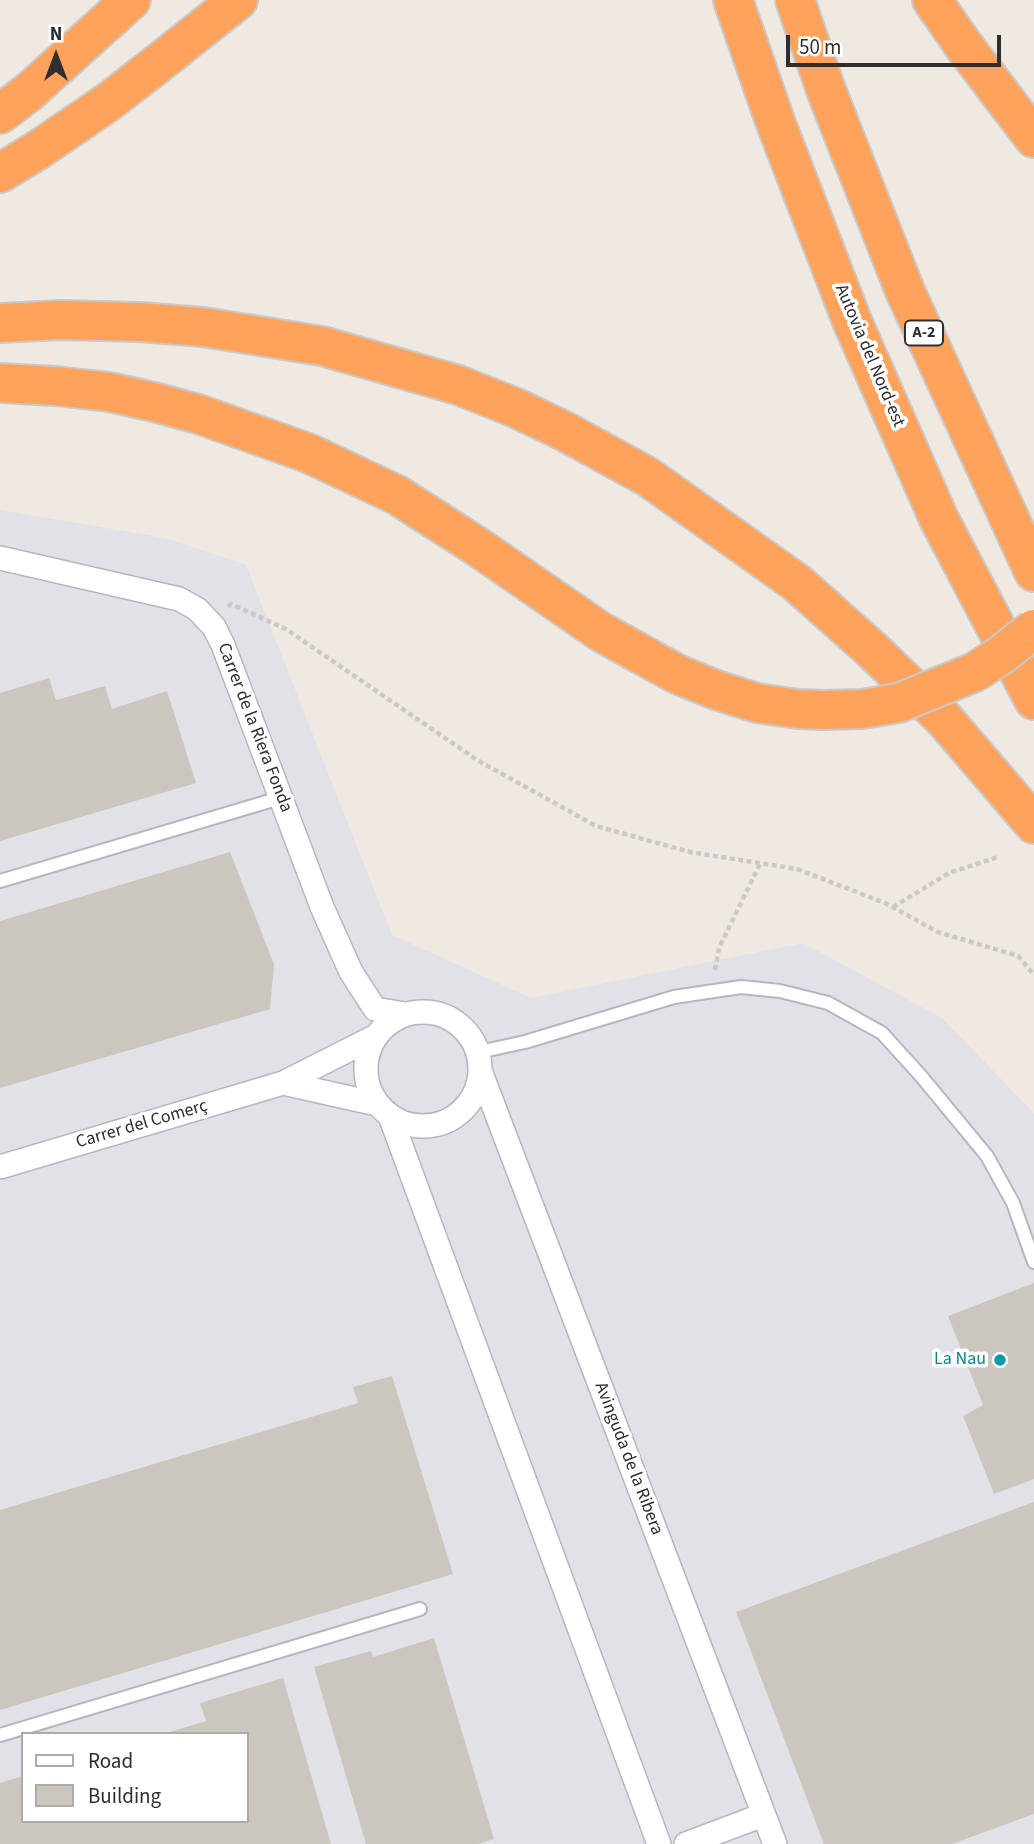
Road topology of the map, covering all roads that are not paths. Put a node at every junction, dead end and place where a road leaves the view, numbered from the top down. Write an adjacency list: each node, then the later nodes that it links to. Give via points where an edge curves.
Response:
1 (107, 0): 9 (highway)
2 (131, 0): 10 (highway)
3 (237, 0): 12 (highway, via 107,103)
4 (706, 0): 8 (highway)
5 (733, 0): 8 (highway, Autovia del Nord-est)
6 (795, 0): 16 (highway, A-2, via 905,291)
7 (932, 0): 11 (highway)
8 (766, 96): 18 (highway, Autovia del Nord-est, via 852,321 939,519)
9 (0, 105)
10 (0, 114)
11 (1034, 138)
12 (0, 173)
13 (0, 323): 20 (highway, via 140,321 322,345 458,385 566,432 648,477 797,583 944,719)
14 (0, 383): 17 (highway, bridge, via 56,386 154,402 309,453 397,495 601,632 677,674 757,702 824,710 899,703 975,672)
15 (0, 558): 19 (street, Carrer de la Riera Fonda, via 179,600 197,609 223,645)
16 (1034, 572)
17 (1034, 629)
18 (1034, 700)
19 (280, 798): 21 (lane); 22 (street, Carrer de la Riera Fonda, via 351,972 375,1009)
20 (1034, 824)
21 (0, 881)
22 (405, 1014): 23 (street); 24 (street, via 442,1014 458,1023 471,1035)
23 (376, 1035): 25 (street, Carrer del Comerç); 26 (street, via 366,1070 368,1087)
24 (480, 1063): 26 (street, via 477,1090 468,1105 440,1124 406,1124); 28 (lane, via 525,1042 674,997 741,987 828,1003 882,1033 987,1156 1013,1203); 31 (street, Avinguda de la Ribera)
25 (283, 1083): 26 (street, Carrer del Comerç); 27 (street, Carrer del Comerç)
26 (384, 1110): 32 (street)
27 (0, 1167)
28 (1034, 1262)
29 (420, 1609): 30 (lane)
30 (0, 1735)
31 (763, 1815): 33 (street); 34 (street, Avinguda de la Ribera)
32 (659, 1844)
33 (686, 1844)
34 (775, 1844)

